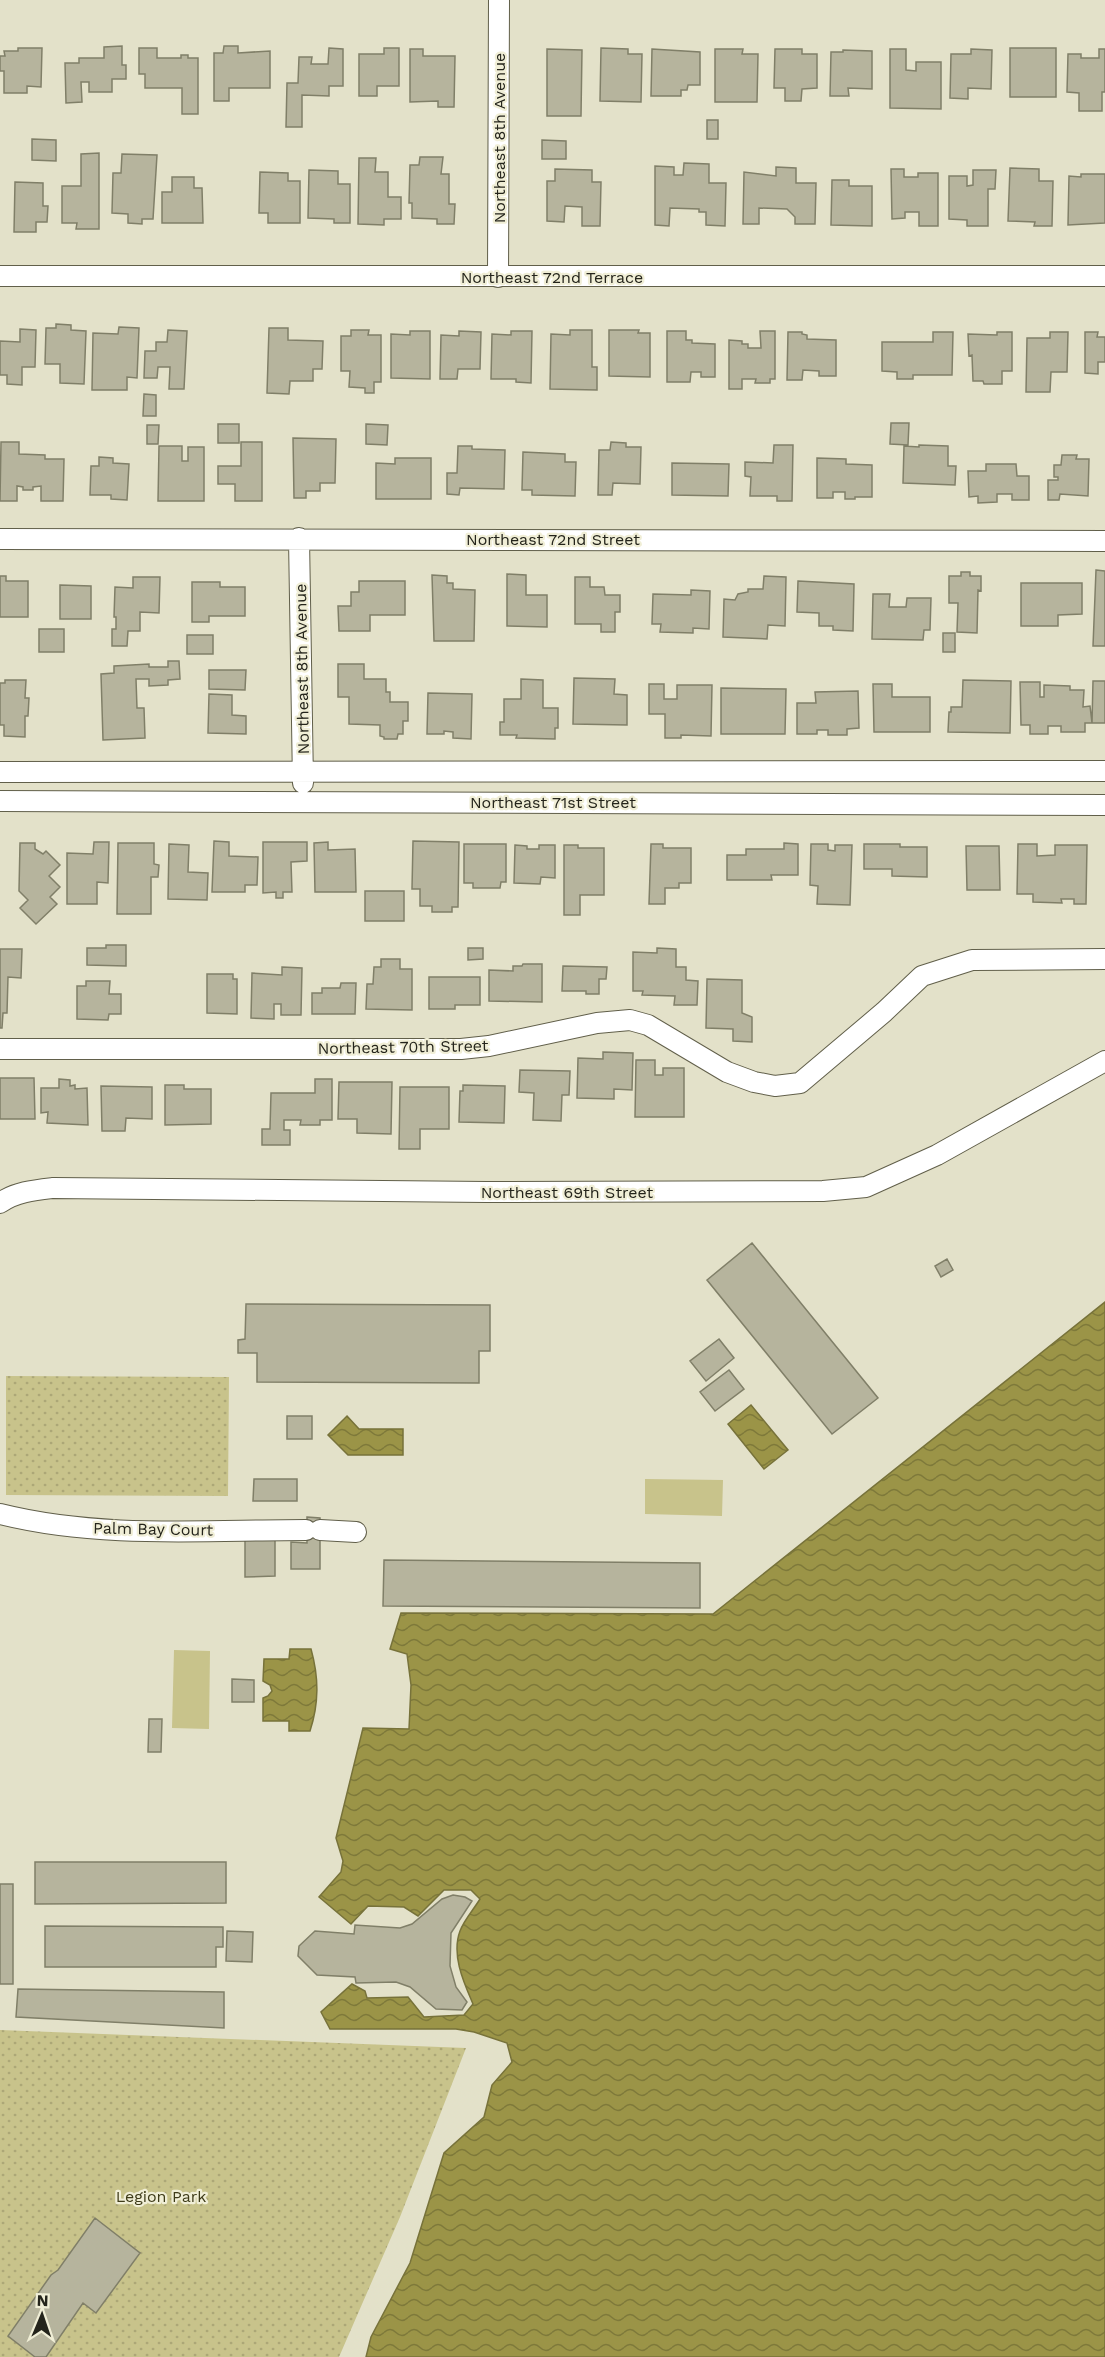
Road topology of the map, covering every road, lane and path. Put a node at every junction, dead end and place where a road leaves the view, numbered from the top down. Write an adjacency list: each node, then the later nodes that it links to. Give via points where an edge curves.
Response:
1 (499, 0): 4 (street, Northeast 8th Avenue)
2 (0, 276): 4 (street, Northeast 72nd Terrace)
3 (1105, 276): 4 (street, Northeast 72nd Terrace)
4 (498, 277)
5 (299, 538): 6 (street, Northeast 72nd Street); 7 (street, Northeast 72nd Street); 10 (street, Northeast 8th Avenue)
6 (0, 539)
7 (1105, 541)
8 (1105, 771): 10 (street, Northeast 71st Street)
9 (0, 772): 10 (street, Northeast 71st Street)
10 (303, 772): 12 (street, Northeast 8th Avenue)
11 (0, 801): 12 (street, Northeast 71st Street)
12 (303, 801): 13 (street, Northeast 71st Street)
13 (1105, 805)
14 (1105, 959): 15 (street, Northeast 70th Street, via 972,960 922,976 800,1083 775,1086 727,1072 648,1025 630,1020 461,1049)
15 (0, 1049)
16 (1105, 1061): 17 (street, Northeast 69th Street, via 937,1155 866,1187 823,1191 569,1192 53,1188 30,1191)
17 (0, 1203)
18 (0, 1514): 19 (street, Palm Bay Court, via 40,1524 116,1531)
19 (356, 1533)

